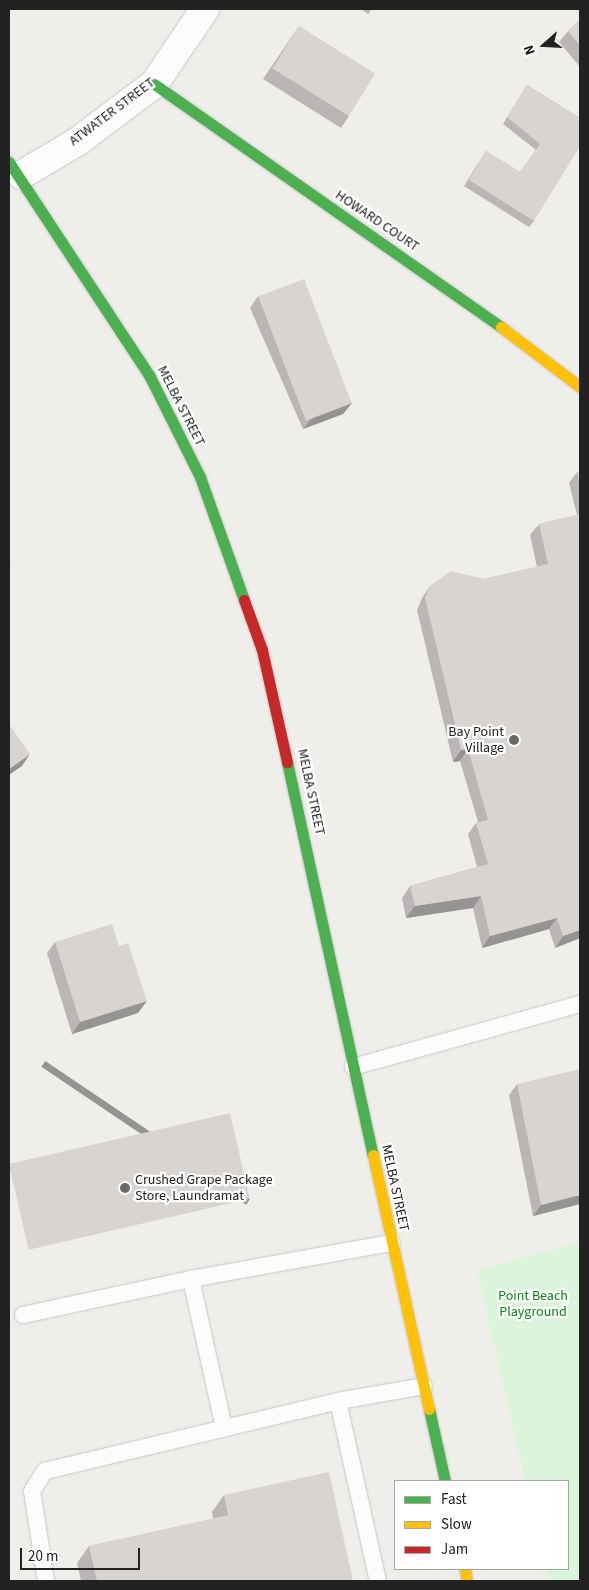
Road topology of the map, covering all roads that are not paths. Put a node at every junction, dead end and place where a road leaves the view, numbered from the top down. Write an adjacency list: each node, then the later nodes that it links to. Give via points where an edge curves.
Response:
1 (205, 9): 2 (street, ATWATER STREET)
2 (154, 84): 3 (street, ATWATER STREET, via 77,142); 4 (main road, HOWARD COURT, via 468,302)
3 (15, 168): 6 (main road, MELBA STREET, via 150,375 200,477 262,650)
4 (580, 387)
5 (580, 1004): 6 (lane)
6 (353, 1067): 7 (main road, MELBA STREET)
7 (392, 1243): 8 (lane); 10 (main road, MELBA STREET)
8 (191, 1279): 9 (lane); 12 (lane)
9 (23, 1315)
10 (424, 1386): 11 (lane); 13 (main road, MELBA STREET)
11 (338, 1401): 12 (lane); 15 (lane)
12 (224, 1428): 14 (lane, via 45,1471 32,1491)
13 (445, 1480)
14 (46, 1581)
15 (378, 1581)

